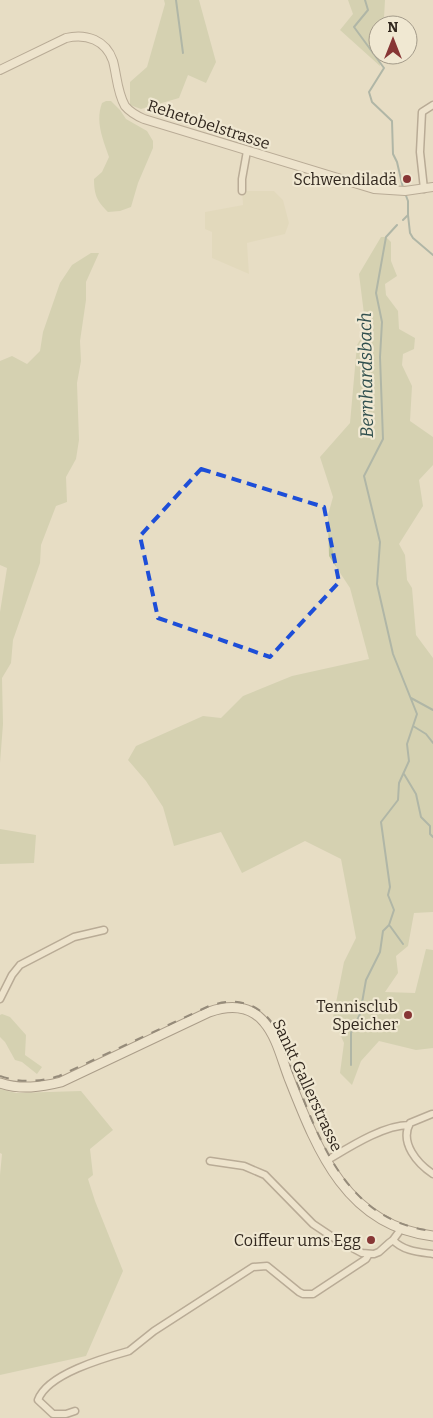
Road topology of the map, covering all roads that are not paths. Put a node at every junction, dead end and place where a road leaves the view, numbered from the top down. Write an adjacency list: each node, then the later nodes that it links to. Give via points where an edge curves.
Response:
1 (0, 70): 3 (street, Rehetobelstrasse, via 66,38 89,37 109,53 119,92 126,107 134,114 156,124)
2 (433, 105): 5 (street, via 422,112 420,152)
3 (247, 151): 5 (street, Rehetobelstrasse, via 374,189); 6 (street)
4 (433, 187): 5 (street, Rehetobelstrasse)
5 (424, 189)
6 (242, 191)
7 (104, 930): 8 (street, via 74,937 24,962 12,975)
8 (0, 999)
9 (0, 1083): 13 (main road, Sankt Gallerstrasse, via 28,1088 61,1082 209,1012 236,1007 252,1012 270,1030 306,1122)
10 (432, 1114): 11 (street)
11 (409, 1126): 13 (street, via 376,1134); 14 (street, via 407,1140 410,1149 422,1166)
12 (210, 1161): 18 (street, via 244,1166 265,1175 313,1224 356,1251)
13 (326, 1161): 15 (main road, Sankt Gallerstrasse, via 342,1186 363,1208)
14 (433, 1174)
15 (401, 1229): 16 (main road, Sankt Gallerstrasse); 17 (street)
16 (433, 1236)
17 (393, 1240): 18 (street, via 379,1252); 19 (street, via 398,1246)
18 (368, 1254): 20 (street, via 366,1259 313,1294 304,1294 267,1266 253,1267 129,1350 55,1380 45,1387 38,1400 53,1414)
19 (433, 1254)
20 (75, 1410)

